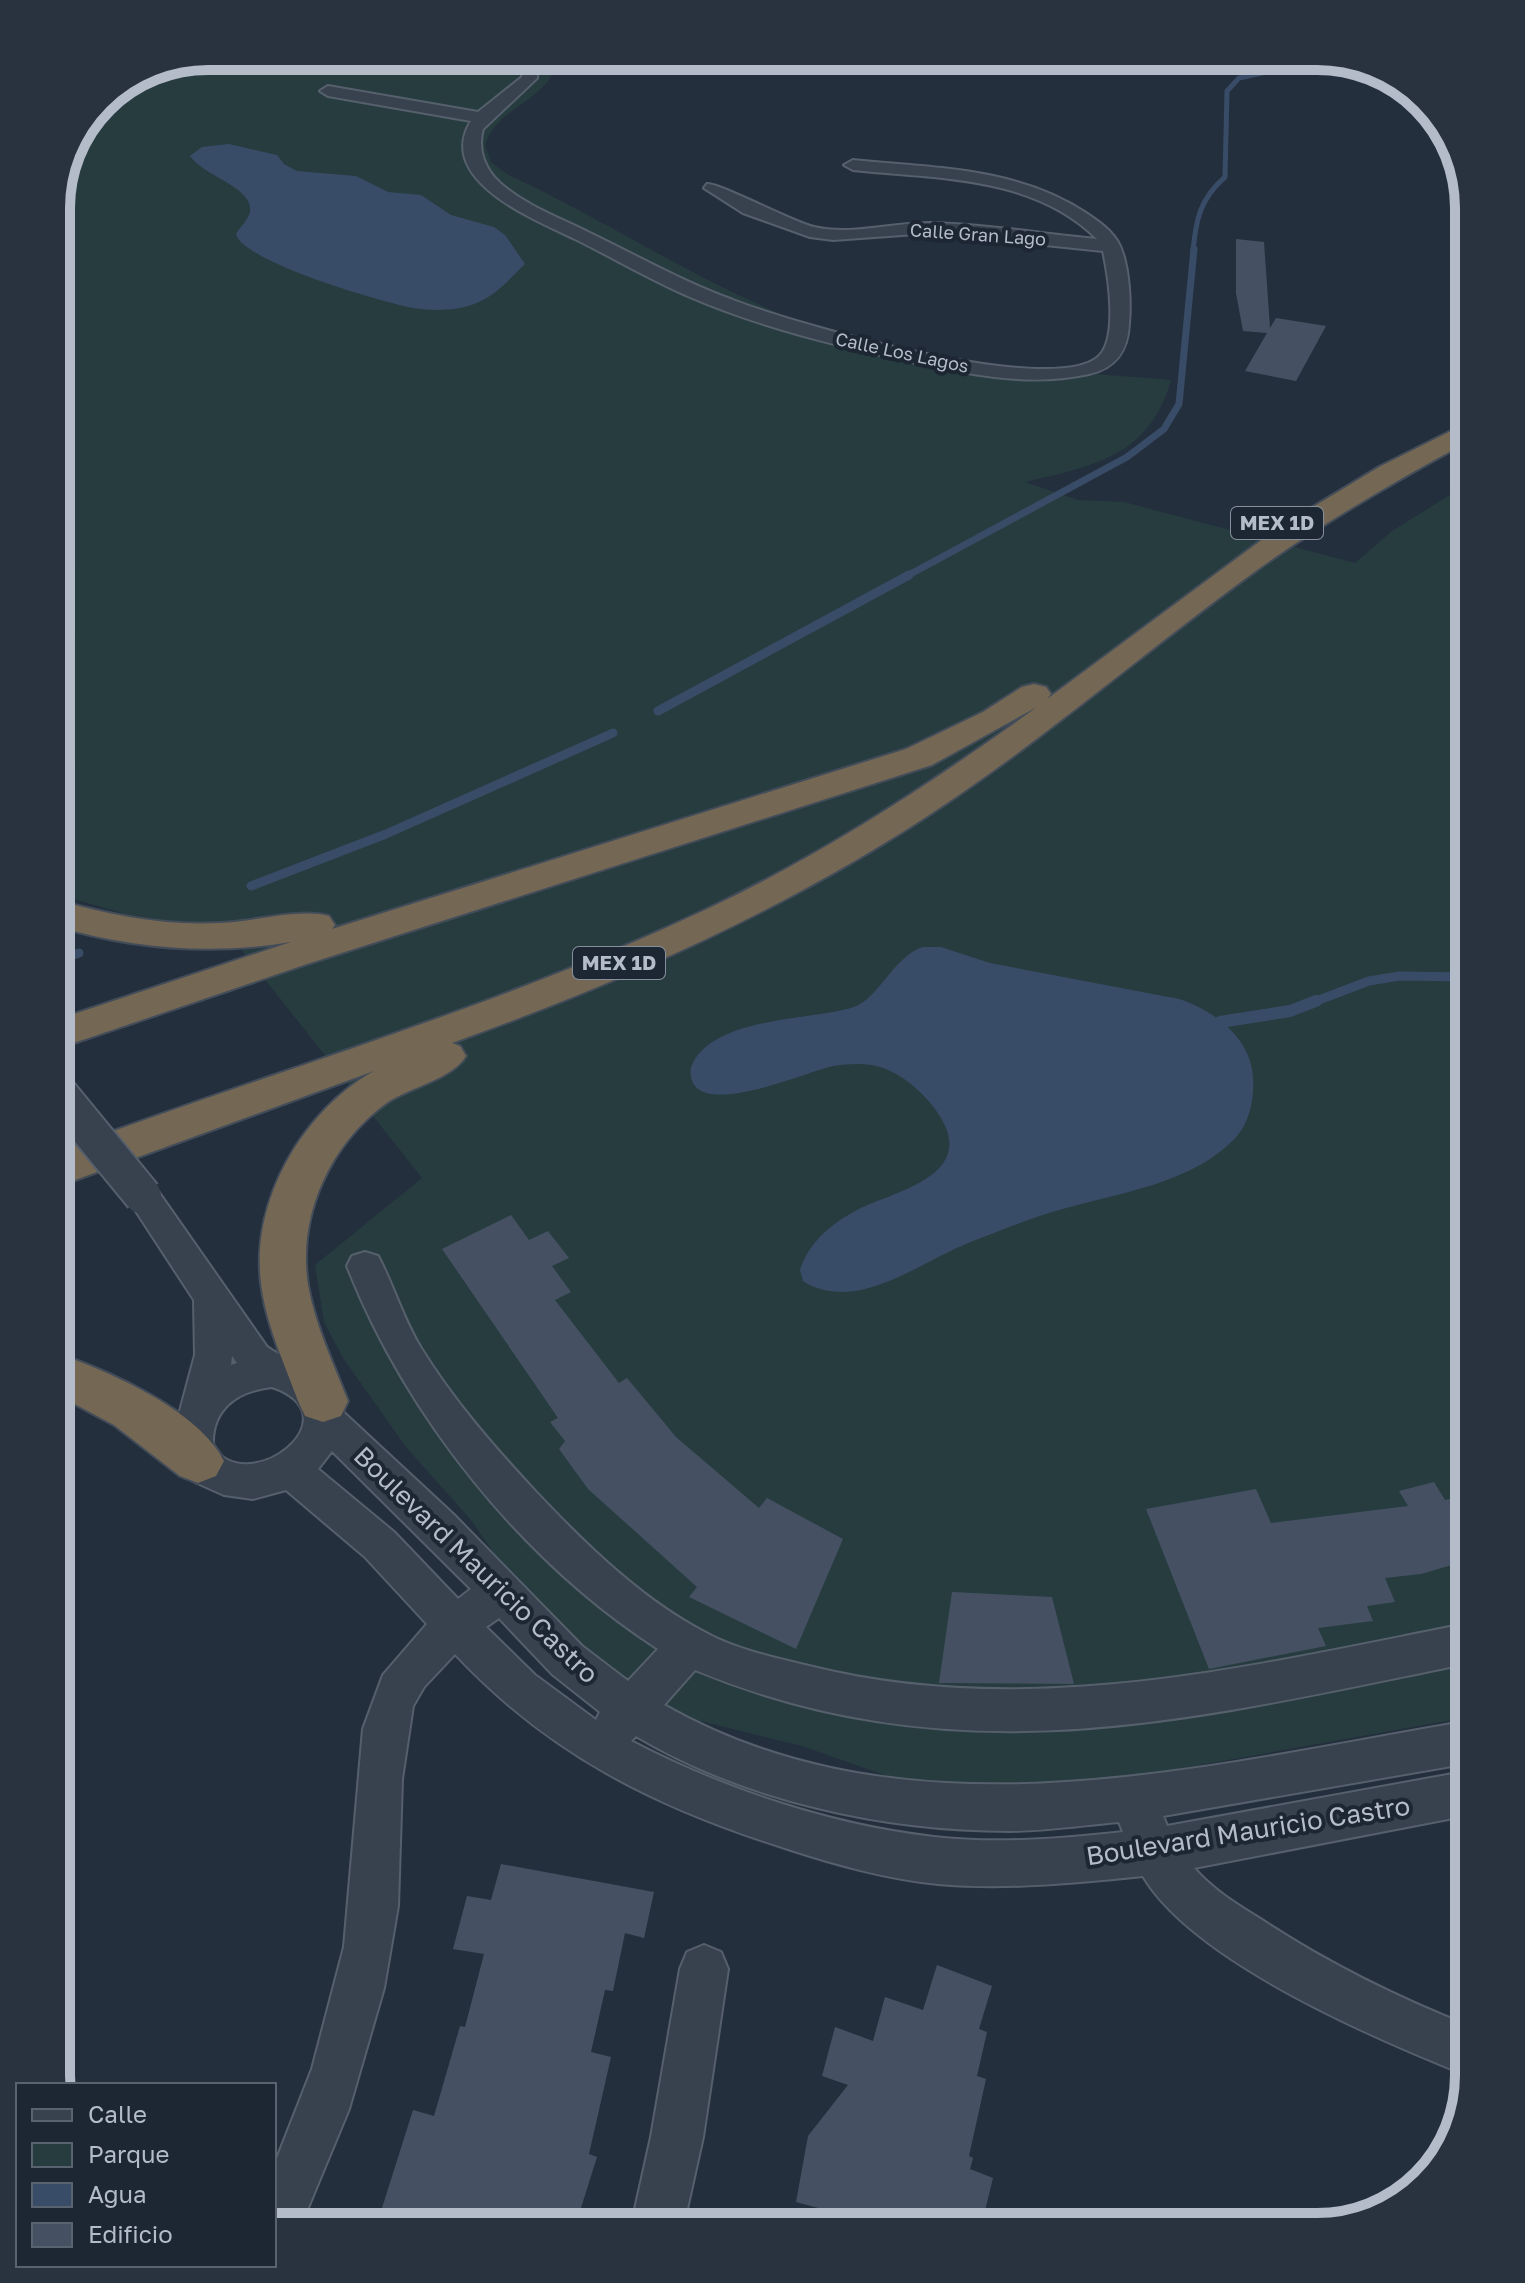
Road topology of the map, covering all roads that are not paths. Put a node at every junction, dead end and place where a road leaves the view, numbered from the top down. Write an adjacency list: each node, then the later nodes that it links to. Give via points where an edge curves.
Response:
1 (530, 70): 3 (street, via 529,78)
2 (328, 91): 3 (street)
3 (482, 118): 6 (street, Calle Los Lagos, via 472,138 483,176 551,220 697,293 835,340 953,365 1061,373 1094,368 1112,357 1120,314)
4 (853, 165): 6 (street, via 1009,182 1047,196 1097,229)
5 (713, 188): 6 (street, Calle Gran Lago, via 749,209 810,232 930,228)
6 (1111, 246)
7 (1455, 421): 9 (highway, MEX 1D, via 1332,487)
8 (1455, 438): 9 (highway, MEX 1D, via 1351,495)
9 (1113, 653): 10 (highway, via 871,755 329,922 253,935 188,937); 11 (highway, MEX 1D, via 919,757); 13 (highway, MEX 1D, via 945,791 862,843 733,912 557,989); 18 (highway, via 1014,765 864,865 696,952 407,1073 351,1109 304,1175 283,1259 290,1312)
10 (70, 917)
11 (70, 1030)
12 (70, 1107): 15 (street, bridge, via 143,1196)
13 (70, 1165)
14 (365, 1266): 23 (street, via 393,1332 486,1466 606,1587)
15 (209, 1295): 16 (street, via 254,1358); 19 (street, via 216,1323 215,1356)
16 (272, 1371): 18 (street, via 313,1385); 19 (street, via 247,1374 205,1401)
17 (70, 1379): 19 (highway)
18 (324, 1411): 20 (street, via 320,1440); 21 (street, Boulevard Mauricio Castro)
19 (196, 1441): 20 (street, via 215,1475 236,1482 261,1481)
20 (291, 1470): 22 (street, Boulevard Mauricio Castro, via 389,1553)
21 (499, 1593): 22 (street); 25 (street, Boulevard Mauricio Castro, via 567,1660)
22 (456, 1625): 27 (street, Boulevard Mauricio Castro, via 540,1706); 33 (street, via 406,1677 391,1705 383,1750 374,1905 359,1990 299,2173)
23 (689, 1646): 24 (street, via 825,1694 960,1714 1089,1710 1188,1698); 25 (street)
24 (1450, 1647)
25 (633, 1711): 27 (street); 29 (street, Boulevard Mauricio Castro, via 749,1767 916,1804 1012,1809)
26 (1455, 1744): 29 (street, Boulevard Mauricio Castro)
27 (596, 1746): 30 (street, Boulevard Mauricio Castro, via 725,1806 814,1836 884,1850 957,1862 1045,1863)
28 (1455, 1796): 30 (street, Boulevard Mauricio Castro)
29 (1132, 1799): 30 (street)
30 (1156, 1852): 32 (street, via 1181,1889 1279,1960 1401,2025)
31 (704, 1969): 34 (street)
32 (1455, 2046)
33 (279, 2213)
34 (660, 2213)

